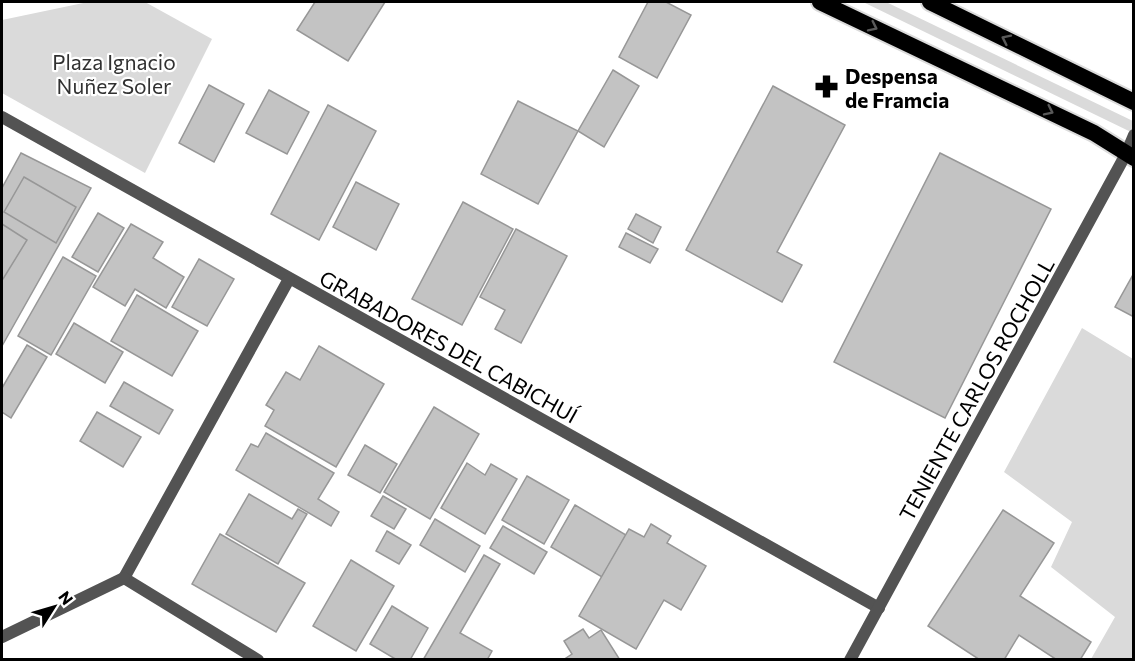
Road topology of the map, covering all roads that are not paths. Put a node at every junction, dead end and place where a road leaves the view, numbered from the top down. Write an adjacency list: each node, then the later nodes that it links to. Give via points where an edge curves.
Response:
1 (820, 2): 6 (highway, one-way to 6, via 1094,133)
2 (930, 2): 3 (highway, one-way to 2)
3 (1134, 102)
4 (2, 117): 7 (street, GRABADORES DEL CABICHUÍ)
5 (1134, 135): 6 (street, TENIENTE CARLOS ROCHOLL)
6 (1130, 156): 9 (street, TENIENTE CARLOS ROCHOLL)
7 (289, 279): 8 (street); 9 (street, GRABADORES DEL CABICHUÍ)
8 (124, 578): 10 (street); 11 (street)
9 (879, 608): 12 (street, TENIENTE CARLOS ROCHOLL)
10 (2, 637)
11 (258, 660)
12 (850, 660)

